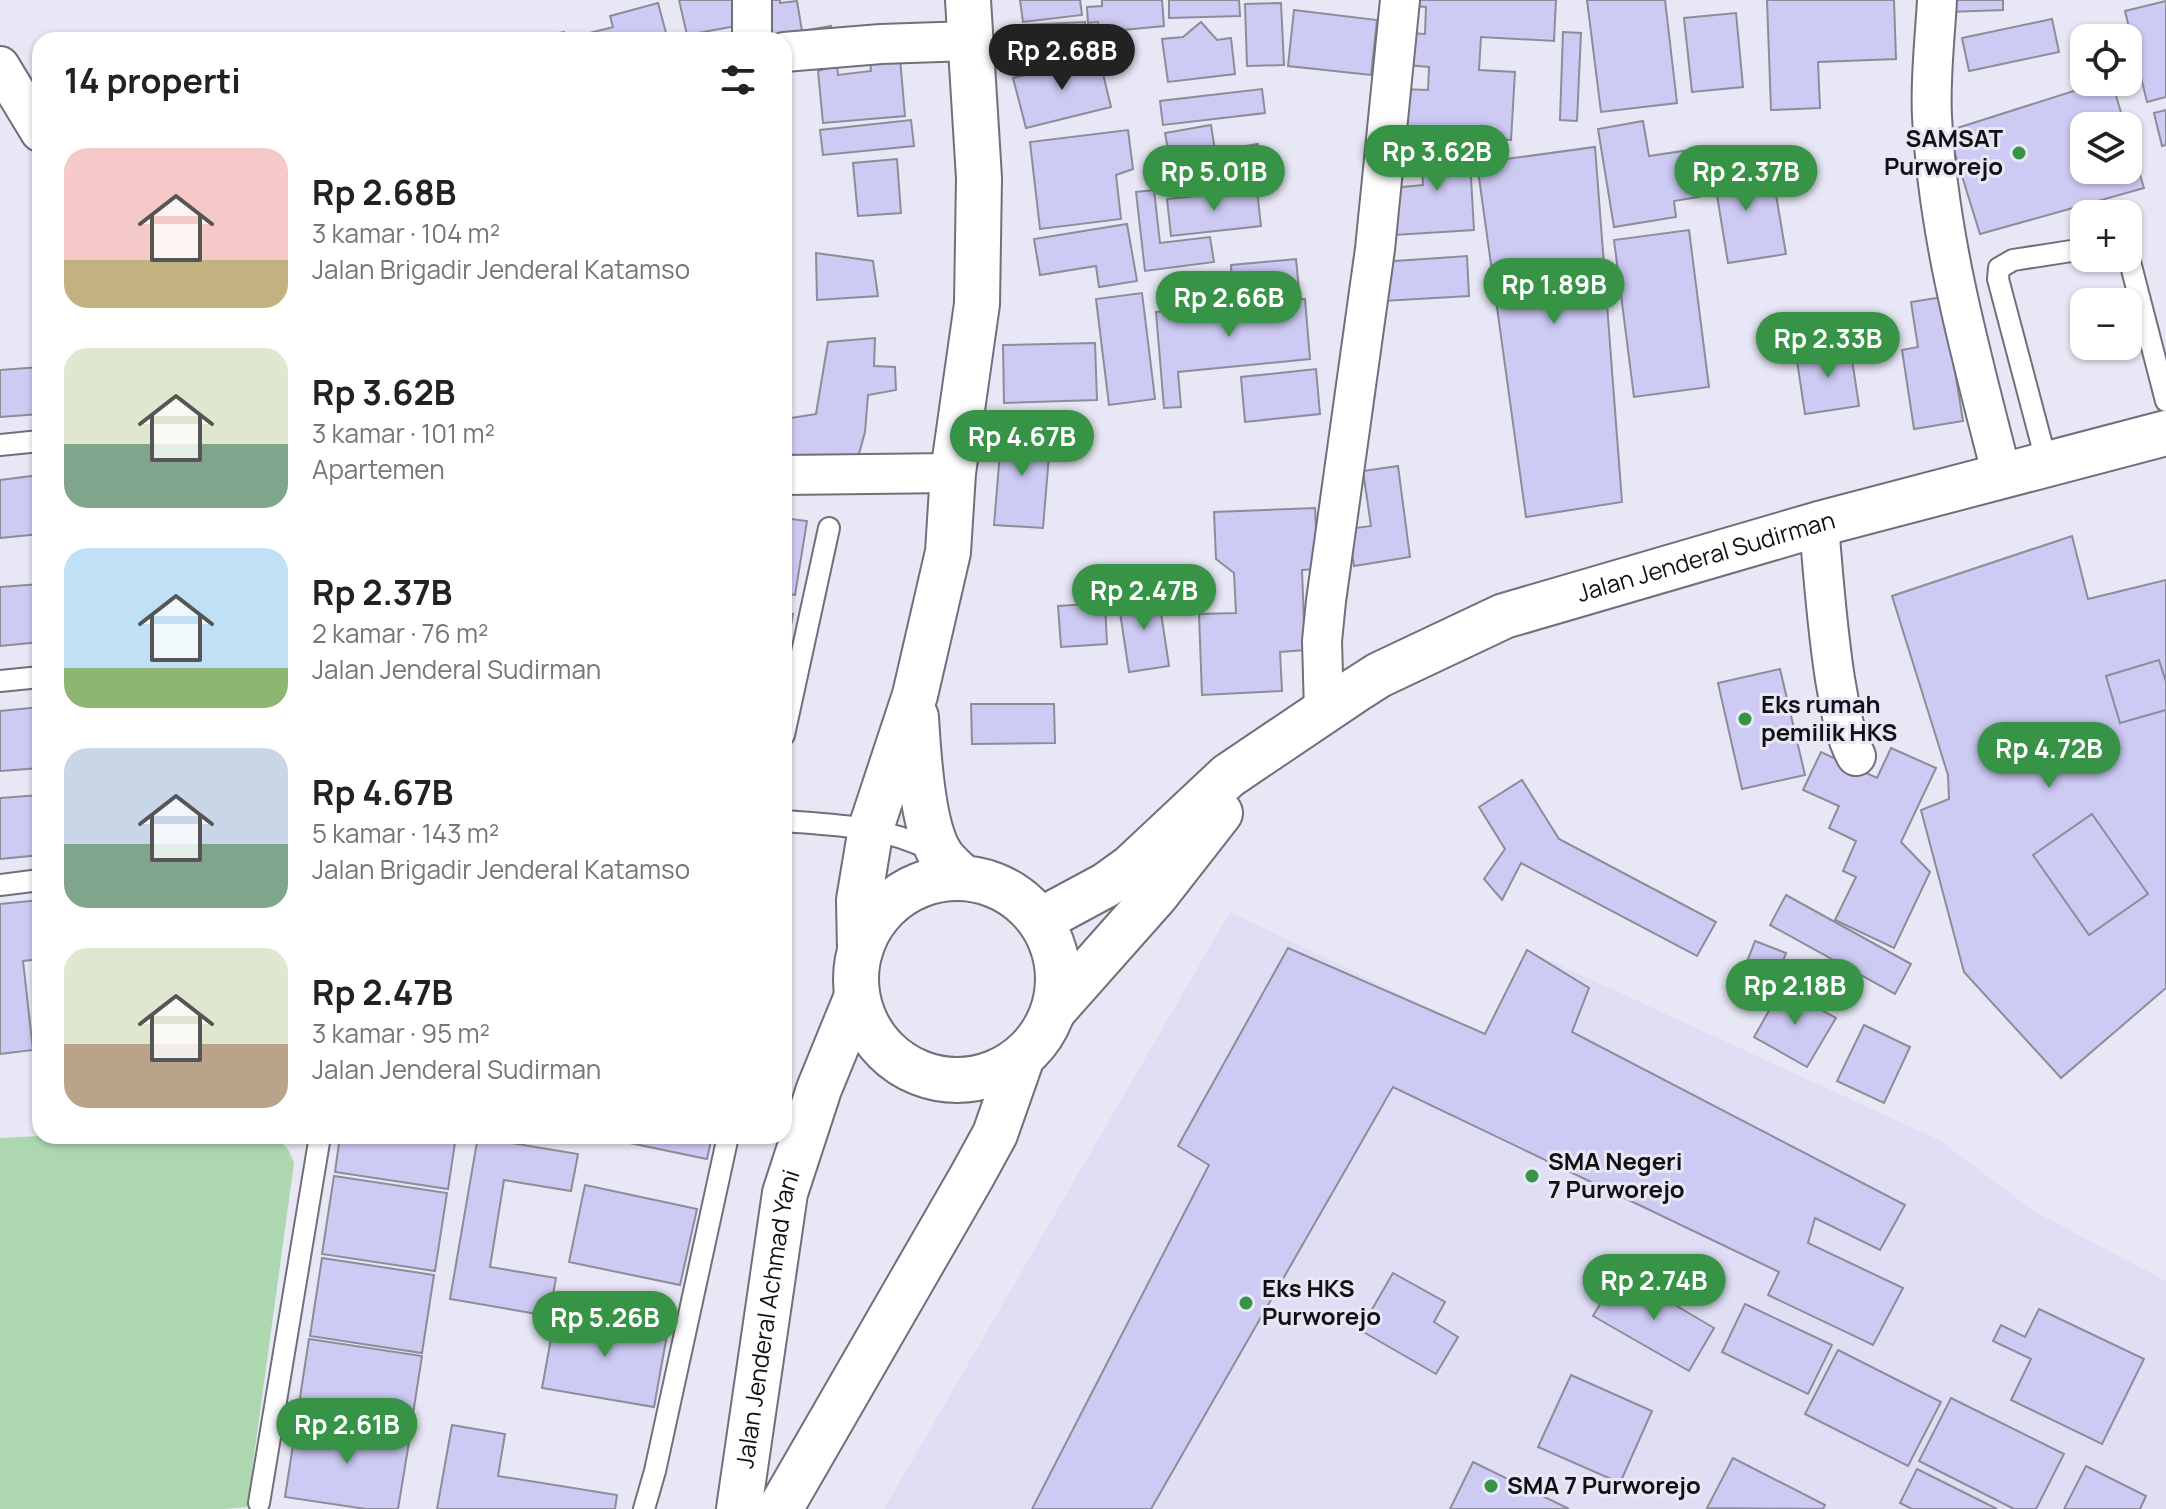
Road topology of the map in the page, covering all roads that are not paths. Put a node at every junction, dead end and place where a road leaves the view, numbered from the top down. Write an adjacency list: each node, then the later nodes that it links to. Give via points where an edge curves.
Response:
1 (752, 0): 5 (street)
2 (1400, 0): 25 (street, via 1375,249 1326,601)
3 (1937, 0): 18 (street, via 1932,114 1939,194)
4 (969, 21): 6 (street, via 881,44); 16 (main road, via 979,178 977,304)
5 (752, 32)
6 (792, 51)
7 (0, 66): 8 (street)
8 (32, 119)
9 (2070, 251): 15 (lane, via 2013,260 1999,268)
10 (2133, 272): 11 (lane)
11 (2166, 401)
12 (2166, 433): 15 (main road, Jalan Jenderal Sudirman)
13 (32, 442): 14 (lane)
14 (0, 445)
15 (2047, 464): 18 (main road, Jalan Jenderal Sudirman)
16 (953, 473): 17 (street); 23 (main road, via 948,552)
17 (792, 475)
18 (2002, 476): 19 (main road, Jalan Jenderal Sudirman)
19 (1819, 524): 25 (main road, Jalan Jenderal Sudirman, via 1504,616 1379,675); 27 (street, via 1826,625 1841,712)
20 (829, 528): 24 (lane)
21 (32, 678): 22 (lane)
22 (0, 681)
23 (915, 695): 29 (main road); 30 (main road, via 919,773 933,835)
24 (792, 698)
25 (1324, 711): 26 (main road, Jalan Jenderal Sudirman)
26 (1273, 745): 33 (main road, Jalan Jenderal Sudirman, via 1228,776 1131,867); 36 (main road, via 1156,895)
27 (1856, 756)
28 (792, 822): 29 (lane)
29 (871, 828): 30 (lane, via 908,838); 34 (main road, via 859,900)
30 (952, 866): 33 (main road, via 1021,900); 34 (main road, via 898,897 875,920)
31 (32, 881): 32 (lane)
32 (0, 885)
33 (1041, 920): 36 (main road, via 1054,948 1059,979)
34 (860, 951): 35 (main road)
35 (857, 996): 37 (main road, via 869,1029 891,1056 922,1074 956,1080 991,1075); 42 (main road, Jalan Jenderal Achmad Yani, via 785,1193)
36 (1054, 1010): 37 (main road)
37 (1022, 1057): 43 (main road, via 995,1134)
38 (319, 1144): 40 (lane)
39 (726, 1144): 41 (lane)
40 (259, 1503)
41 (644, 1509)
42 (739, 1509)
43 (780, 1509)

